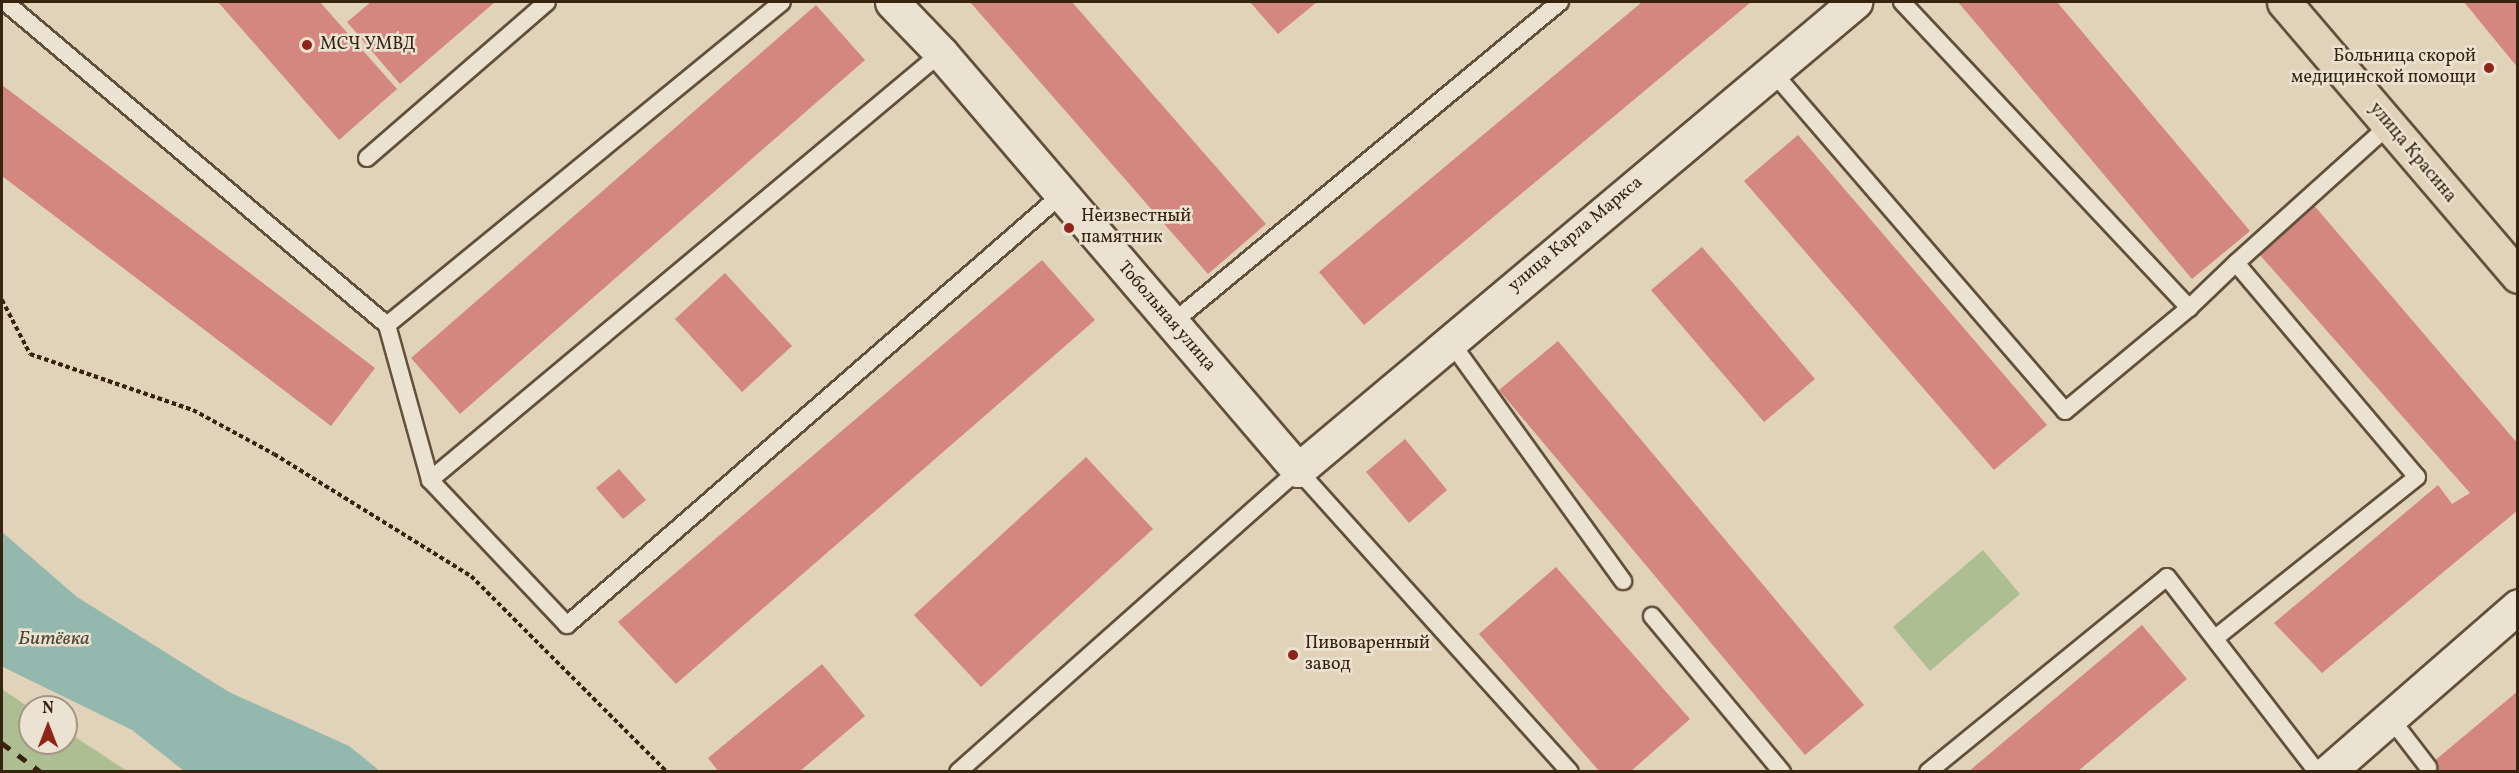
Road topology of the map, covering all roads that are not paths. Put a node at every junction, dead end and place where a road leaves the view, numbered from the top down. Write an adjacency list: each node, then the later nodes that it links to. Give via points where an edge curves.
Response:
1 (5, 2): 18 (lane)
2 (547, 2): 12 (lane)
3 (782, 2): 18 (lane)
4 (892, 2): 9 (street, Тобольная улица)
5 (1560, 2): 17 (lane)
6 (1855, 2): 10 (street, улица Карла Маркса)
7 (1902, 2): 16 (lane)
8 (2284, 2): 11 (main road, улица Красина)
9 (941, 53): 13 (street, Тобольная улица); 21 (lane)
10 (1771, 70): 16 (lane, via 2066,411); 19 (street, улица Карла Маркса)
11 (2389, 125): 14 (lane); 15 (main road, улица Красина)
12 (367, 158)
13 (1061, 195): 17 (street, Тобольная улица); 21 (lane, via 567,625)
14 (2236, 263): 16 (lane); 25 (lane, via 2417,477)
15 (2517, 276)
16 (2189, 308)
17 (1171, 324): 20 (street, Тобольная улица)
18 (387, 325): 21 (lane)
19 (1450, 341): 20 (street, улица Карла Маркса); 22 (lane)
20 (1298, 470): 28 (lane); 29 (lane)
21 (430, 480)
22 (1623, 581)
23 (2517, 606): 26 (street)
24 (1652, 616): 30 (lane)
25 (2215, 638): 31 (lane, via 2167,577); 32 (lane)
26 (2391, 720): 27 (lane); 33 (street)
27 (2428, 766)
28 (958, 771)
29 (1570, 771)
30 (1782, 771)
31 (1928, 771)
32 (2317, 771)
33 (2328, 771)

